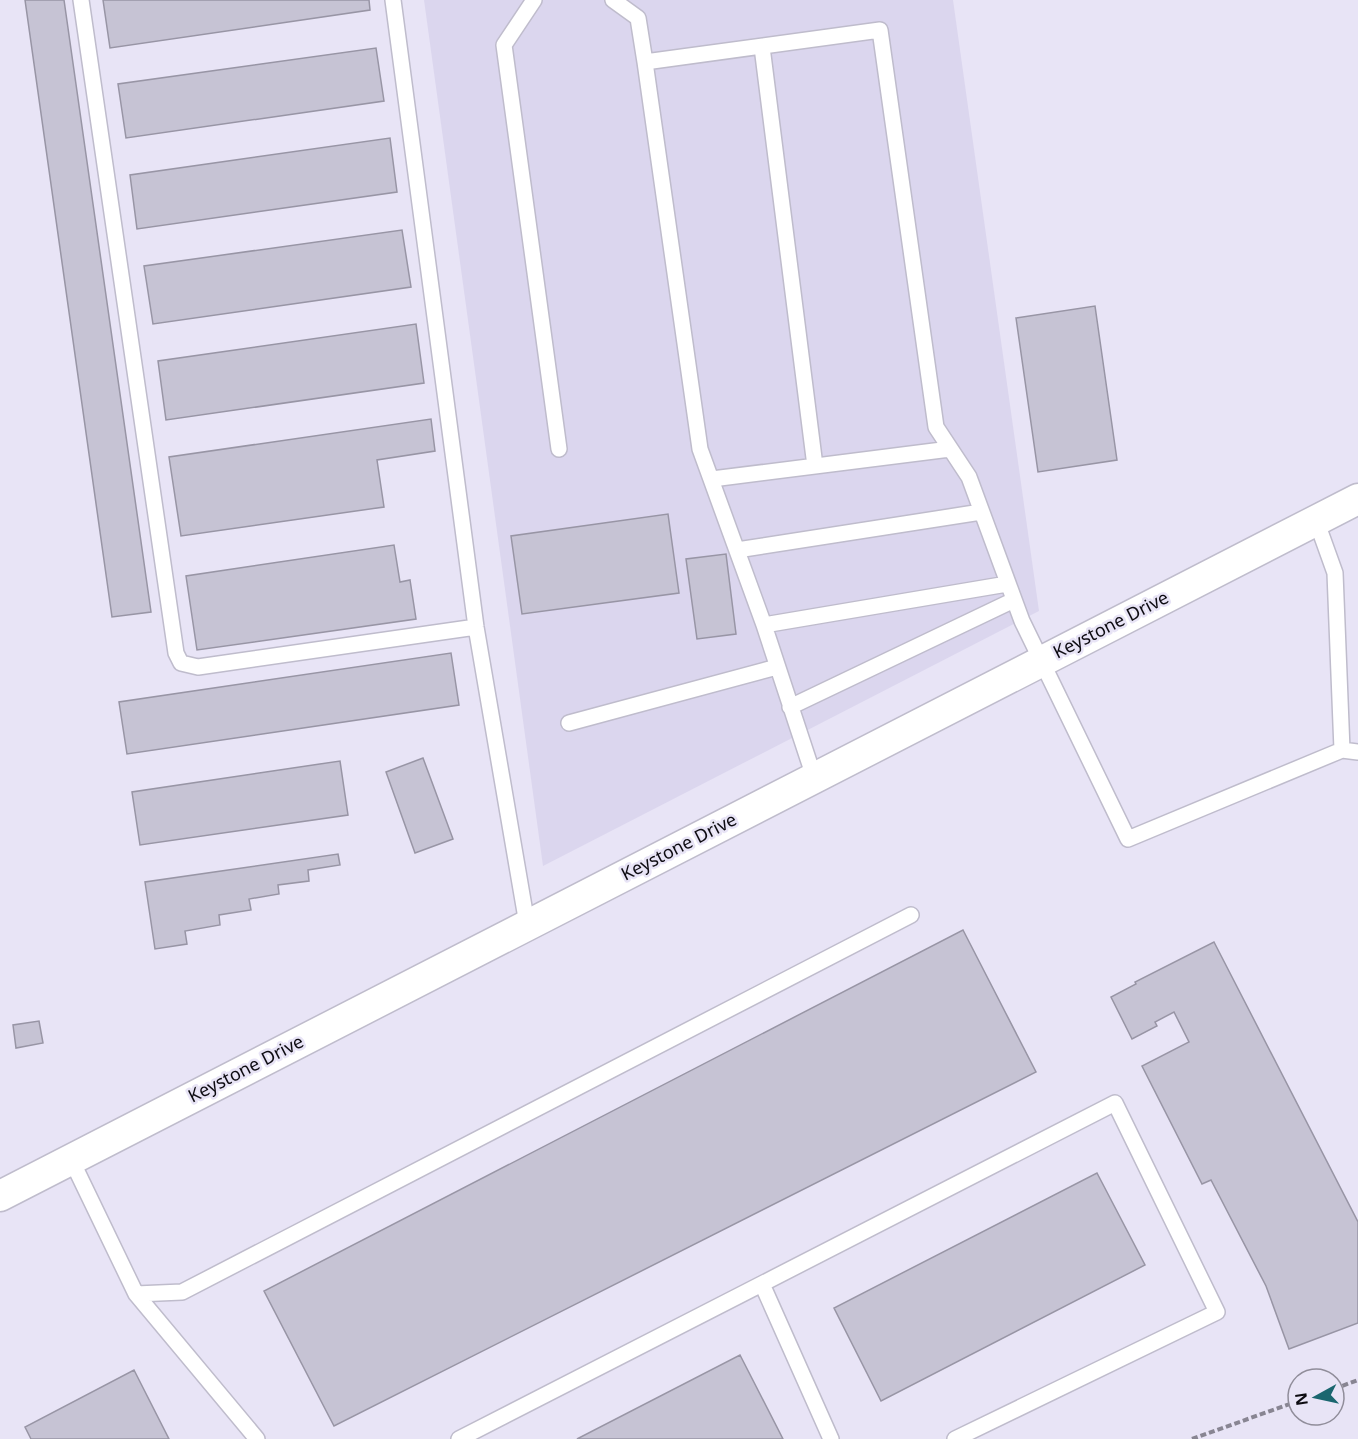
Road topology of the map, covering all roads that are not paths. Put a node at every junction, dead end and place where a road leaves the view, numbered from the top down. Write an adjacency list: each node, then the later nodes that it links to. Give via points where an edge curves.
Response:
1 (81, 0): 18 (lane, via 176,653 181,663 198,667)
2 (393, 0): 18 (lane)
3 (534, 0): 7 (lane, via 504,45)
4 (613, 0): 6 (lane, via 638,18)
5 (762, 46): 6 (lane); 8 (lane, via 880,30 936,427); 9 (lane)
6 (645, 62): 10 (lane, via 700,449)
7 (558, 449)
8 (950, 449): 9 (lane); 12 (lane, via 969,477)
9 (815, 466): 10 (lane)
10 (712, 479): 14 (lane)
11 (1358, 499): 13 (street, Keystone Drive)
12 (981, 512): 14 (lane); 15 (lane)
13 (1316, 520): 19 (street, Keystone Drive); 23 (lane, via 1335,573)
14 (737, 550): 17 (lane)
15 (1007, 584): 16 (lane); 17 (lane)
16 (1014, 600): 19 (lane); 21 (lane)
17 (764, 625): 20 (lane)
18 (476, 627): 27 (lane)
19 (1041, 661): 23 (lane, via 1128,839); 25 (street, Keystone Drive)
20 (777, 667): 21 (lane); 22 (lane)
21 (790, 706): 25 (lane)
22 (569, 723)
23 (1342, 750): 24 (lane)
24 (1358, 752)
25 (814, 777): 27 (street, Keystone Drive)
26 (911, 915): 31 (lane, via 182,1292)
27 (527, 924): 28 (street, Keystone Drive)
28 (71, 1159): 29 (street, Keystone Drive); 31 (lane)
29 (0, 1196)
30 (762, 1284): 33 (lane); 34 (lane); 35 (lane, via 1115,1103 1217,1312)
31 (136, 1294): 32 (lane)
32 (258, 1439)
33 (459, 1439)
34 (831, 1439)
35 (955, 1439)

